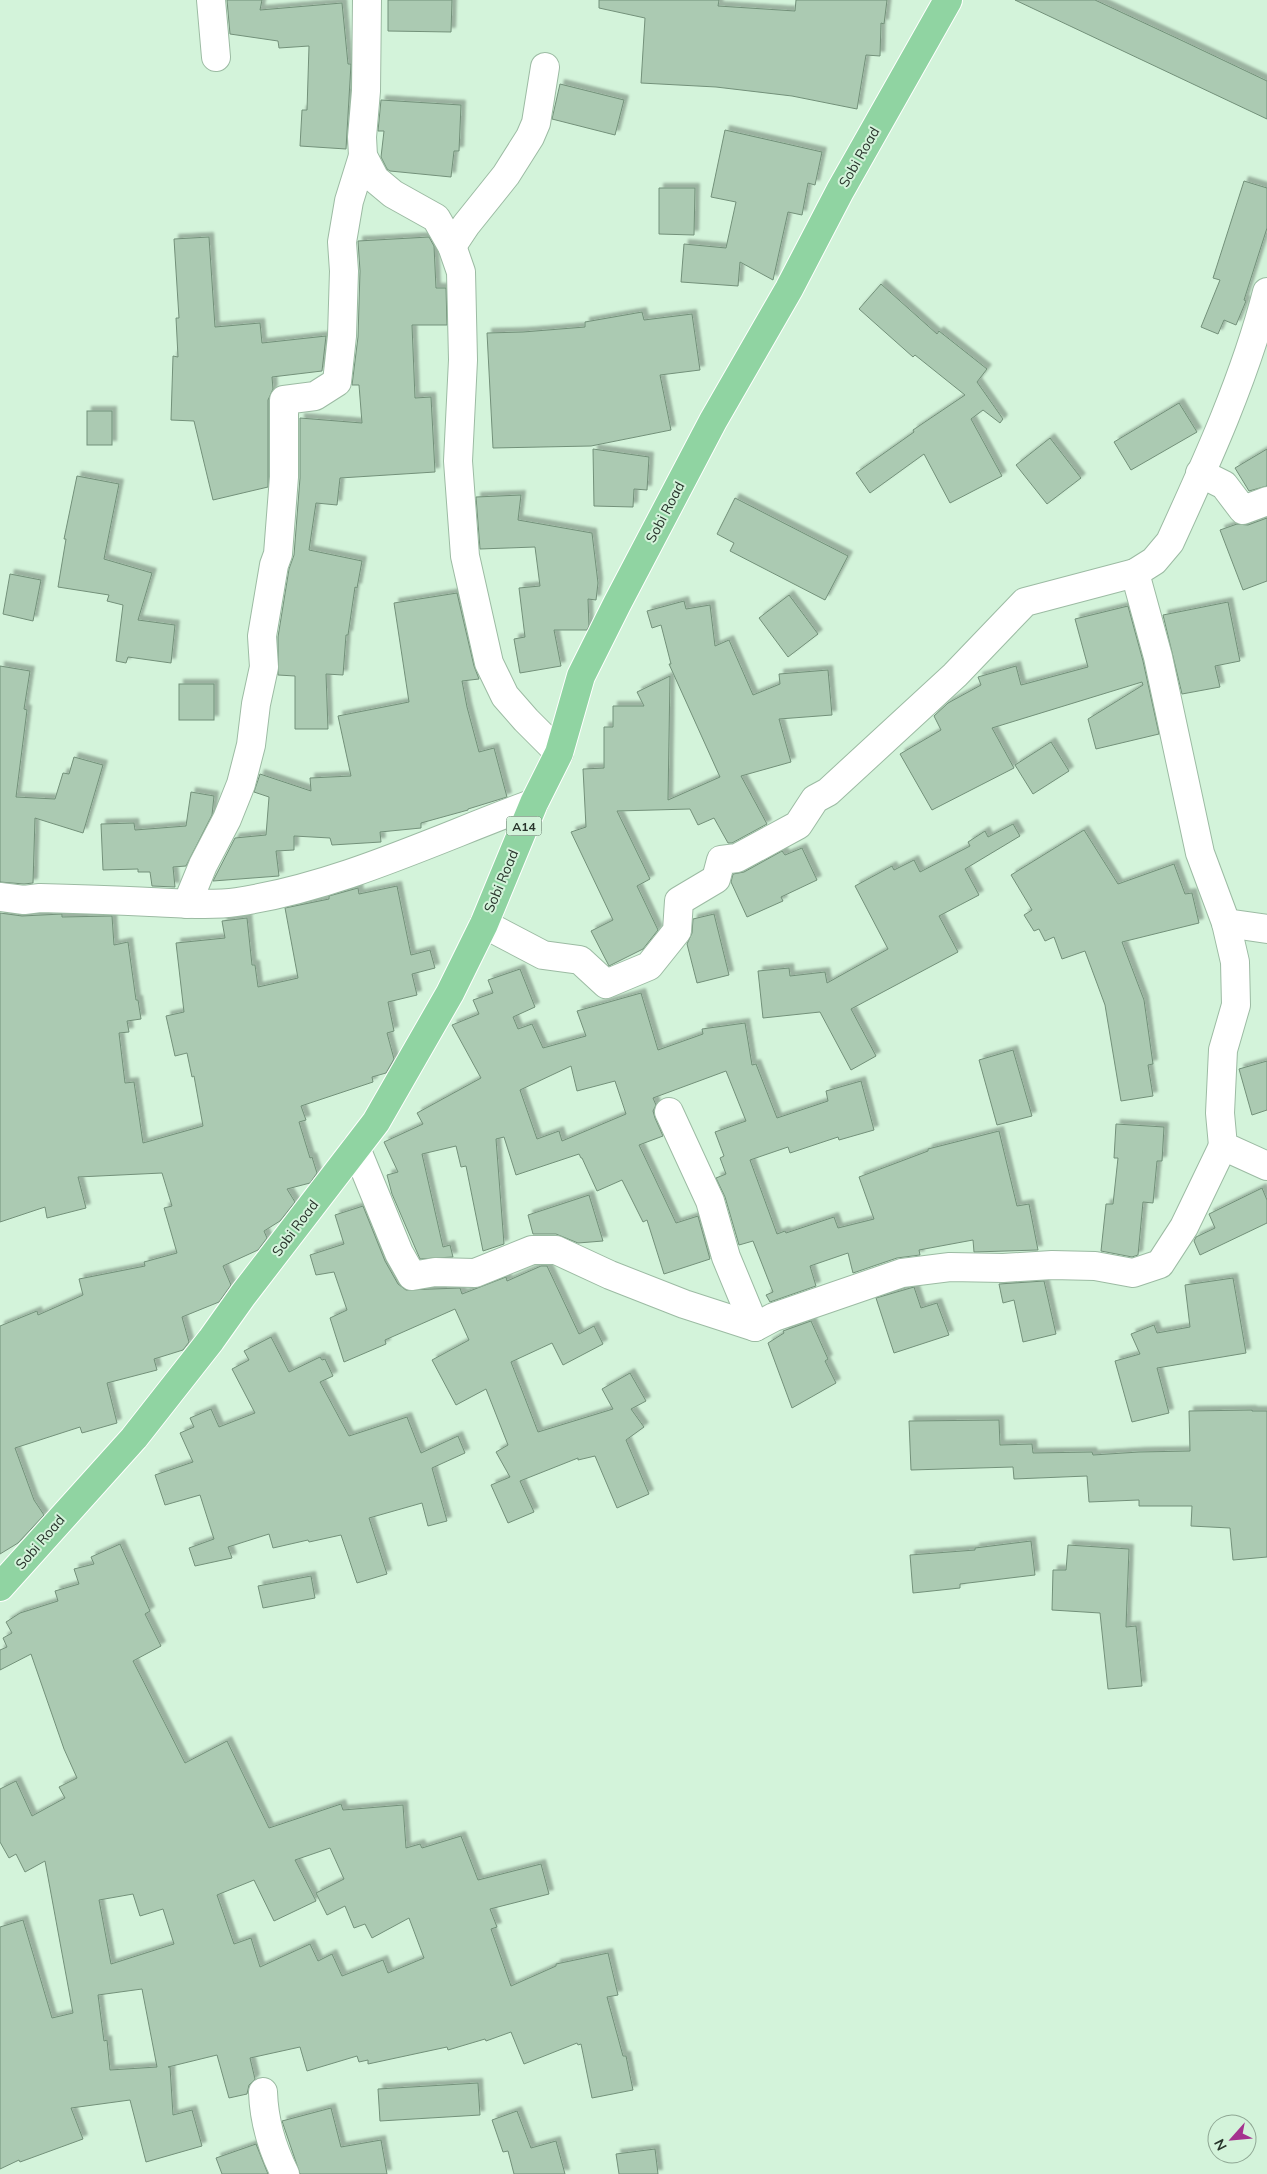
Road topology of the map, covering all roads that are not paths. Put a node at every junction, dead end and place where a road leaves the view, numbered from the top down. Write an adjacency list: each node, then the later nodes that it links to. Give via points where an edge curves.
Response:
1 (211, 0): 4 (street)
2 (367, 0): 6 (street)
3 (948, 0): 12 (highway, Sobi Road / A14, via 840,191 789,289 712,421 617,604 582,676)
4 (216, 57)
5 (545, 67): 7 (street, via 536,123 530,137 506,175)
6 (363, 156): 7 (street, via 375,179 392,194 436,218); 15 (street, via 349,201 342,242 342,336 337,382 315,396 284,400 284,477 278,554 262,636 264,667 251,744 242,784)
7 (452, 246): 12 (street, via 461,272 463,360 458,461 465,556 477,614 489,663 506,696)
8 (1267, 292): 9 (street, via 1228,407)
9 (1200, 473): 10 (street, via 1224,485 1243,510); 11 (street, via 1170,542 1154,561)
10 (1267, 501)
11 (1135, 573): 16 (street, via 1160,666 1200,853); 17 (street, via 1025,602 948,682 828,792 815,799 798,825 737,858 721,860 716,879 679,901 677,931 649,966 606,984 580,960 543,955)
12 (559, 753): 13 (highway, Sobi Road / A14)
13 (534, 803): 15 (street, via 317,885 235,903); 17 (highway, Sobi Road / A14)
14 (0, 897): 15 (street)
15 (187, 904)
16 (1226, 923): 18 (street); 20 (street, via 1235,962 1236,1005 1224,1050 1220,1113)
17 (484, 924): 21 (highway, Sobi Road / A14, via 450,993 376,1122)
18 (1267, 929)
19 (669, 1112): 23 (street, via 710,1201 726,1257)
20 (1223, 1146): 22 (street); 23 (street, via 1184,1227 1160,1264 1133,1273 1095,1266 1052,1265 950,1267 902,1273 774,1317)
21 (356, 1148): 23 (street, via 398,1253 412,1276 435,1272 475,1273 532,1250 556,1250 684,1304); 24 (highway, Sobi Road / A14, via 134,1438)
22 (1267, 1166)
23 (755, 1327)
24 (0, 1587)
25 (262, 2092): 26 (street, via 264,2115)
26 (285, 2174)

